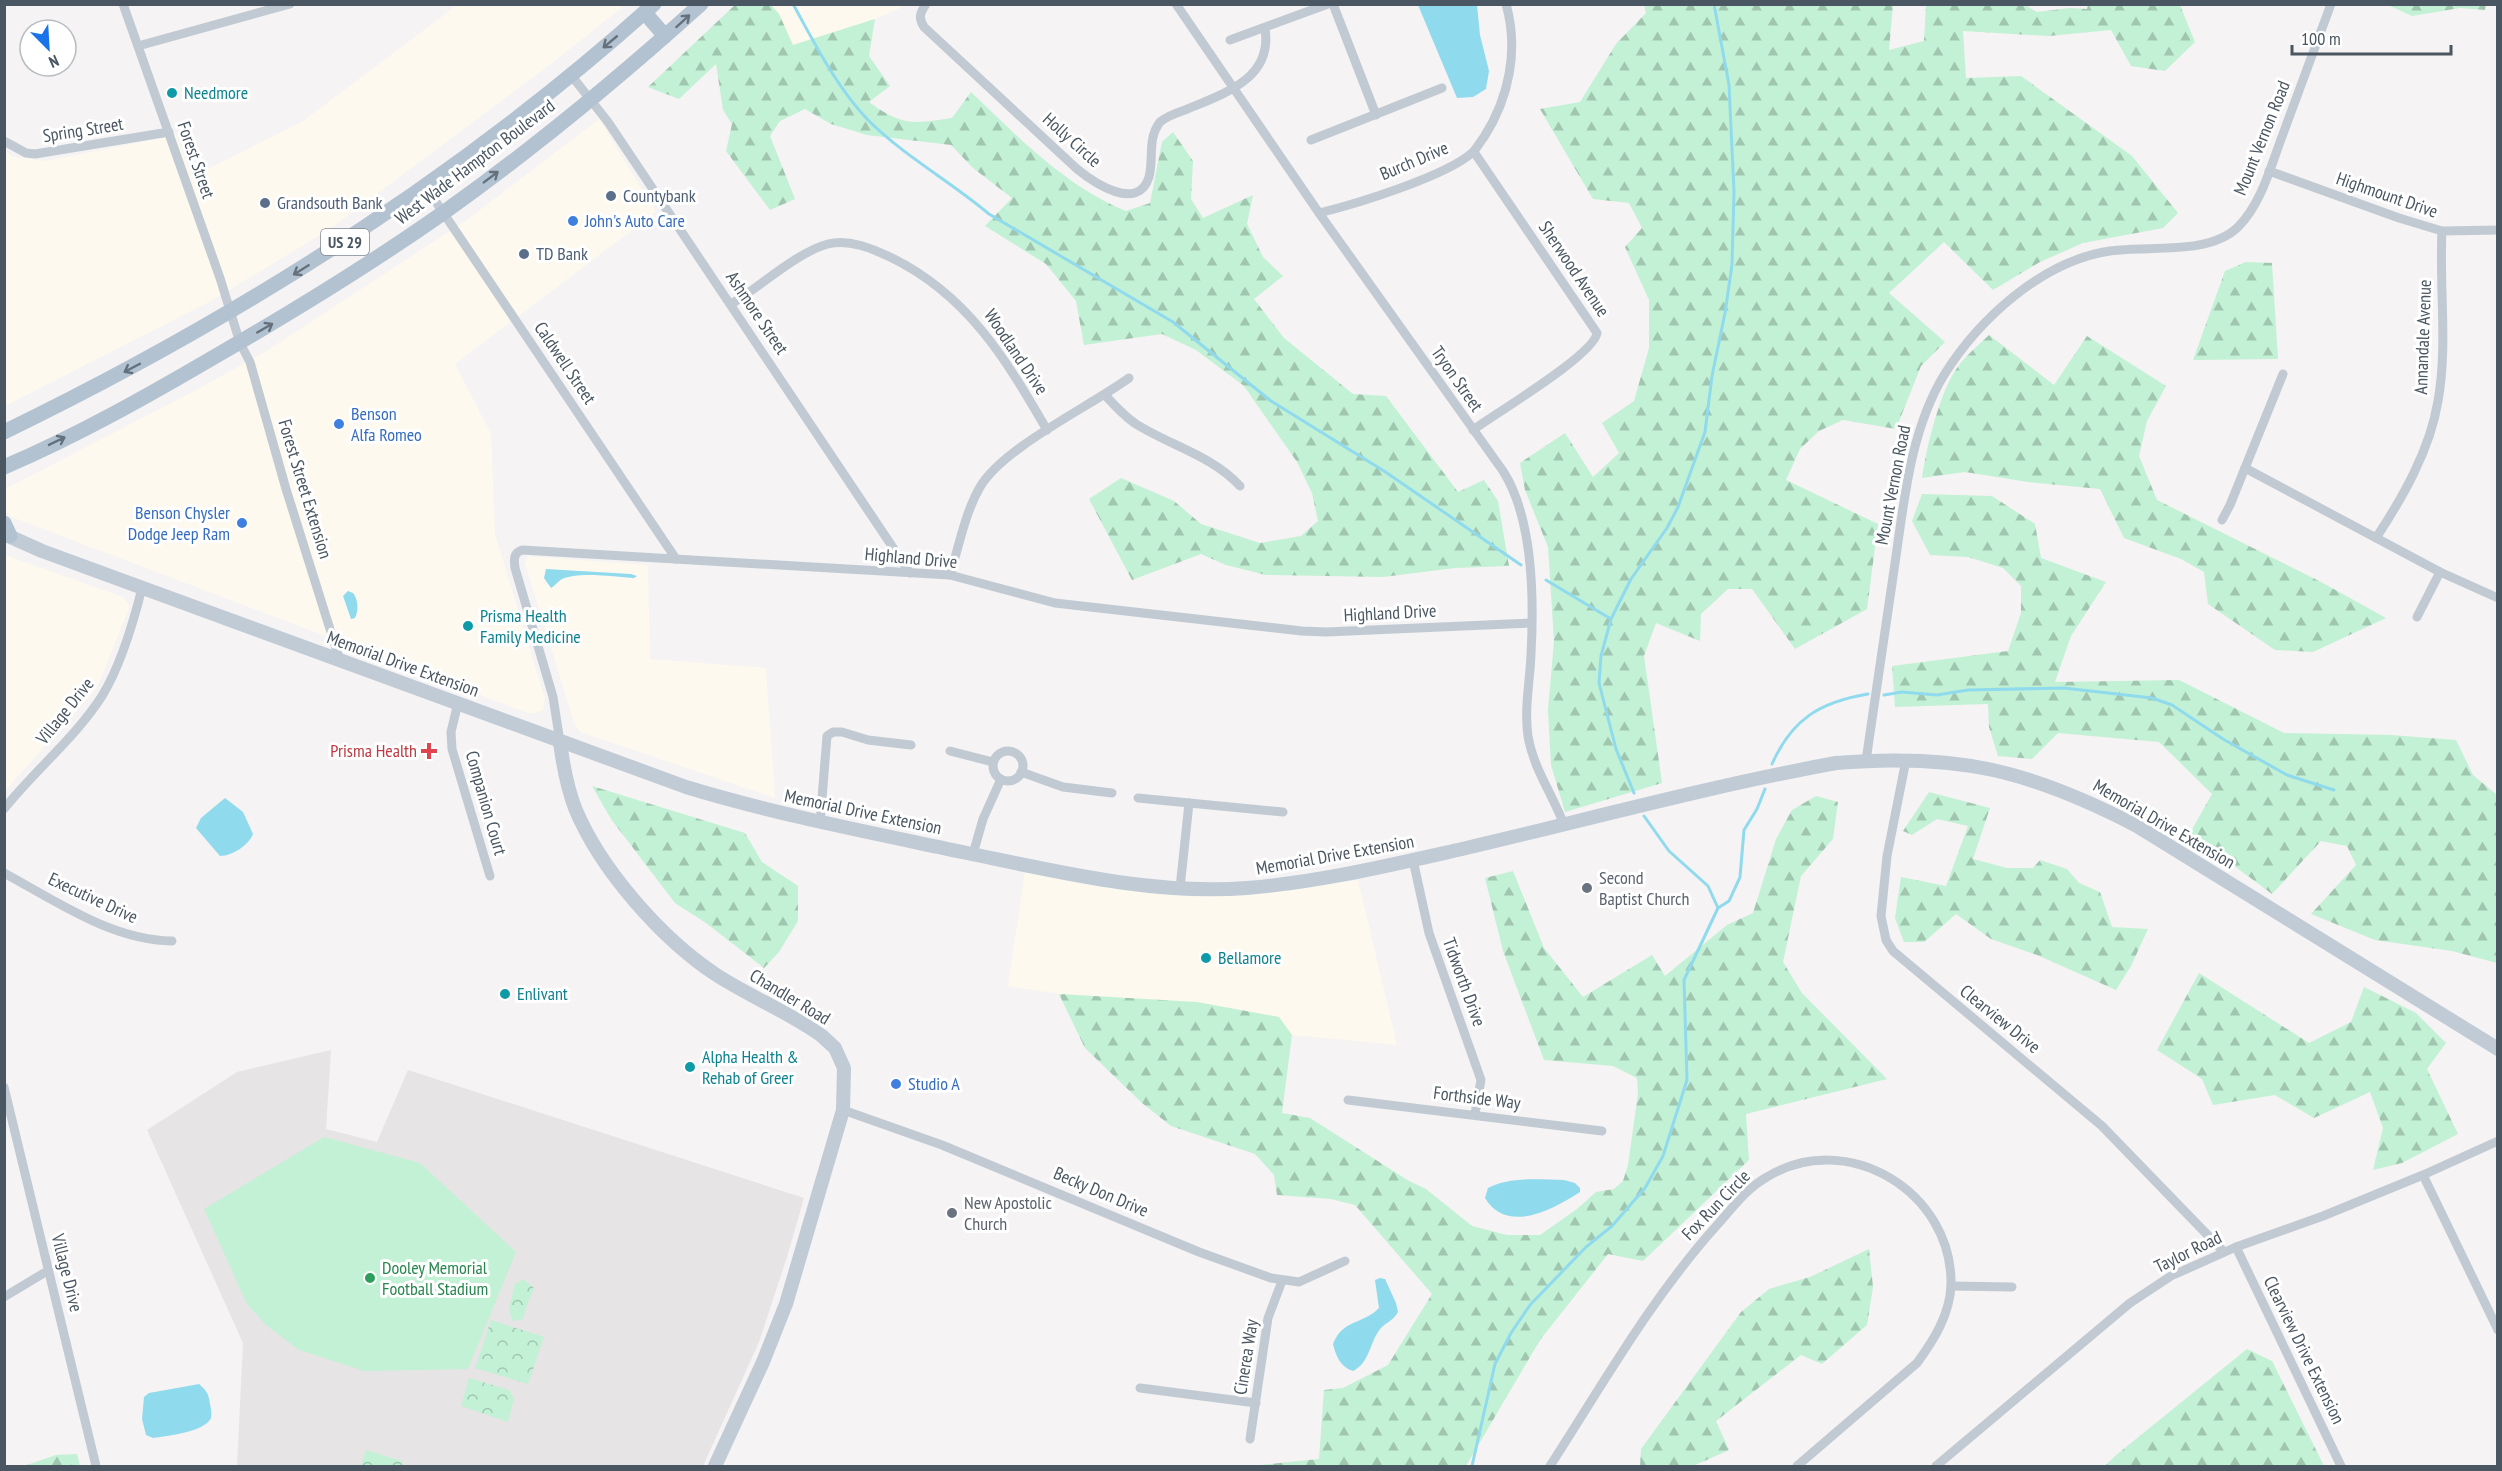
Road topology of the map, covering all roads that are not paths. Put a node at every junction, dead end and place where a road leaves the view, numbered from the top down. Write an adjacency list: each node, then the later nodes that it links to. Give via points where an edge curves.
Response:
1 (123, 4): 14 (street, Forest Street)
2 (290, 4): 14 (street)
3 (700, 4): 12 (main road, West Wade Hampton Boulevard / US 29, one-way to 3)
4 (926, 4): 16 (street, Holly Circle, via 920,15 924,27 1077,169 1117,193 1134,192 1146,182 1151,140 1160,122)
5 (1176, 4): 16 (street, Tryon Street)
6 (1328, 4): 11 (street)
7 (1333, 4): 19 (street)
8 (1506, 4): 23 (street, Burch Drive, via 1512,49 1508,82 1497,113)
9 (2331, 4): 24 (street, Mount Vernon Road)
10 (650, 9): 12 (main road); 15 (main road, West Wade Hampton Boulevard / US 29, one-way to 15)
11 (1265, 29): 13 (street); 16 (street, Holly Circle, via 1264,57 1250,76)
12 (665, 36): 18 (main road, West Wade Hampton Boulevard / US 29)
13 (1230, 40)
14 (138, 46): 20 (street, Forest Street)
15 (571, 75): 18 (street, Ashmore Street); 25 (main road, West Wade Hampton Boulevard / US 29)
16 (1233, 88): 27 (street, Tryon Street)
17 (1442, 88): 19 (street)
18 (590, 99): 26 (main road, West Wade Hampton Boulevard / US 29, one-way to 18); 30 (street, Ashmore Street)
19 (1376, 115): 21 (street)
20 (170, 132): 22 (street, Spring Street, via 35,154); 31 (street, Forest Street)
21 (1311, 140)
22 (4, 141)
23 (1474, 152): 27 (street, Burch Drive, via 1434,174); 38 (street, Sherwood Avenue, via 1597,333 1593,344 1571,363)
24 (2269, 171): 29 (street, Highmount Drive); 59 (street, Mount Vernon Road, via 2250,212 2225,237 2199,245 2107,251 2071,262 2036,281 2001,308 1958,356 1931,399 1916,441)
25 (426, 187): 26 (street, Caldwell Street); 31 (main road, West Wade Hampton Boulevard / US 29, one-way to 31)
26 (444, 212): 33 (main road, West Wade Hampton Boulevard / US 29, one-way to 26); 46 (street, Caldwell Street)
27 (1319, 213): 38 (street, Tryon Street)
28 (2498, 230): 29 (street, Highmount Drive)
29 (2442, 231): 45 (street, Annandale Avenue, via 2440,386 2434,421 2421,456)
30 (731, 304): 37 (street, Woodland Drive, via 807,253 828,244 848,243 880,252 922,275 971,315 997,348); 48 (street, Ashmore Street)
31 (231, 312): 32 (street, Forest Street); 39 (main road, West Wade Hampton Boulevard / US 29, one-way to 39, via 159,354)
32 (235, 327): 33 (street, Forest Street Extension)
33 (240, 343): 40 (main road, West Wade Hampton Boulevard / US 29, one-way to 33, via 100,421); 54 (street, Forest Street Extension, via 250,362)
34 (2283, 374): 41 (street)
35 (1129, 378): 36 (street)
36 (1106, 395): 37 (street); 42 (street, via 1135,423 1208,460)
37 (1047, 430): 49 (street, via 1023,445 981,486)
38 (1473, 430): 53 (street, Tryon Street, via 1509,481 1521,509 1528,552)
39 (4, 432)
40 (4, 467)
41 (2245, 468): 43 (street); 45 (street)
42 (1240, 486)
43 (2222, 520)
44 (6, 531): 50 (street, Memorial Drive Extension, via 42,551)
45 (2376, 538): 47 (street)
46 (676, 559): 48 (street, Highland Drive); 56 (street, Highland Drive, via 518,551 515,568 553,697)
47 (2440, 572): 51 (street); 52 (street)
48 (910, 573): 49 (street, Highland Drive)
49 (950, 575): 53 (street, Highland Drive, via 1055,603 1302,631)
50 (142, 588): 54 (street, Memorial Drive Extension); 67 (street, Village Drive, via 101,698)
51 (2498, 598)
52 (2417, 617)
53 (1531, 623): 70 (street, Tryon Street, via 1528,736)
54 (340, 661): 55 (street, Memorial Drive Extension)
55 (458, 703): 56 (street, Memorial Drive Extension); 74 (street, Companion Court, via 451,732 452,749)
56 (560, 742): 69 (street, Memorial Drive Extension, via 686,787); 81 (street, Chandler Road, via 575,807 607,864 652,921 688,955 829,1041 844,1068)
57 (911, 745): 69 (street, via 868,740 842,732 827,736)
58 (950, 751): 61 (street)
59 (1866, 760): 60 (street, Memorial Drive Extension); 70 (street, Memorial Drive Extension, via 1800,770)
60 (1906, 760): 77 (street, Memorial Drive Extension, via 1952,762 2005,771 2104,809); 87 (street, Clearview Drive, via 1887,856 1881,916 1886,940 1893,951 2102,1126)
61 (993, 762): 62 (street, via 999,754 1012,751 1021,759); 63 (street, via 994,772)
62 (1022, 772): 63 (street, via 1011,780); 64 (street, via 1063,787)
63 (1001, 779): 71 (street)
64 (1112, 793)
65 (1138, 798): 66 (street)
66 (1189, 803): 68 (street); 75 (street)
67 (4, 809)
68 (1283, 812)
69 (819, 822): 71 (street, Memorial Drive Extension)
70 (1564, 825): 72 (street, Memorial Drive Extension)
71 (973, 854): 75 (street, Memorial Drive Extension, via 1117,882)
72 (1413, 860): 75 (street, Memorial Drive Extension, via 1288,884); 82 (street, Tidworth Drive, via 1430,933 1481,1080)
73 (4, 873): 76 (street, Executive Drive, via 112,928 156,941)
74 (490, 876)
75 (1180, 888)
76 (172, 941)
77 (2498, 1048)
78 (4, 1088): 80 (street, Village Drive)
79 (1348, 1101): 82 (street, Forthside Way)
80 (7, 1108): 89 (street, Village Drive)
81 (843, 1110): 90 (street, Becky Don Drive, via 942,1144 1199,1252); 99 (street, Chandler Road, via 786,1305)
82 (1475, 1114): 83 (street, Forthside Way)
83 (1602, 1131)
84 (2498, 1142): 85 (street, Taylor Road)
85 (2423, 1175): 86 (street, Taylor Road); 94 (street)
86 (2236, 1247): 87 (street, Taylor Road); 103 (street, Clearview Drive Extension)
87 (2224, 1252): 102 (street, Taylor Road, via 2171,1276 2130,1303)
88 (1345, 1261): 90 (street, Becky Don Drive, via 1299,1282)
89 (49, 1270): 93 (street); 98 (street, Village Drive)
90 (1282, 1281): 96 (street, Cinerea Way, via 1268,1318)
91 (1951, 1286): 92 (street); 100 (street, Fox Run Circle, via 1947,1256 1936,1225 1919,1200 1896,1180 1867,1166 1835,1160 1800,1163 1774,1173 1744,1195 1675,1274); 101 (street, Fox Run Circle, via 1941,1325 1917,1362)
92 (2012, 1287)
93 (4, 1297)
94 (2498, 1330)
95 (1140, 1388): 96 (street)
96 (1256, 1403): 97 (street, Cinerea Way)
97 (1250, 1439)
98 (96, 1467)
99 (715, 1467)
100 (1550, 1467)
101 (1797, 1467)
102 (1936, 1467)
103 (2341, 1467)

